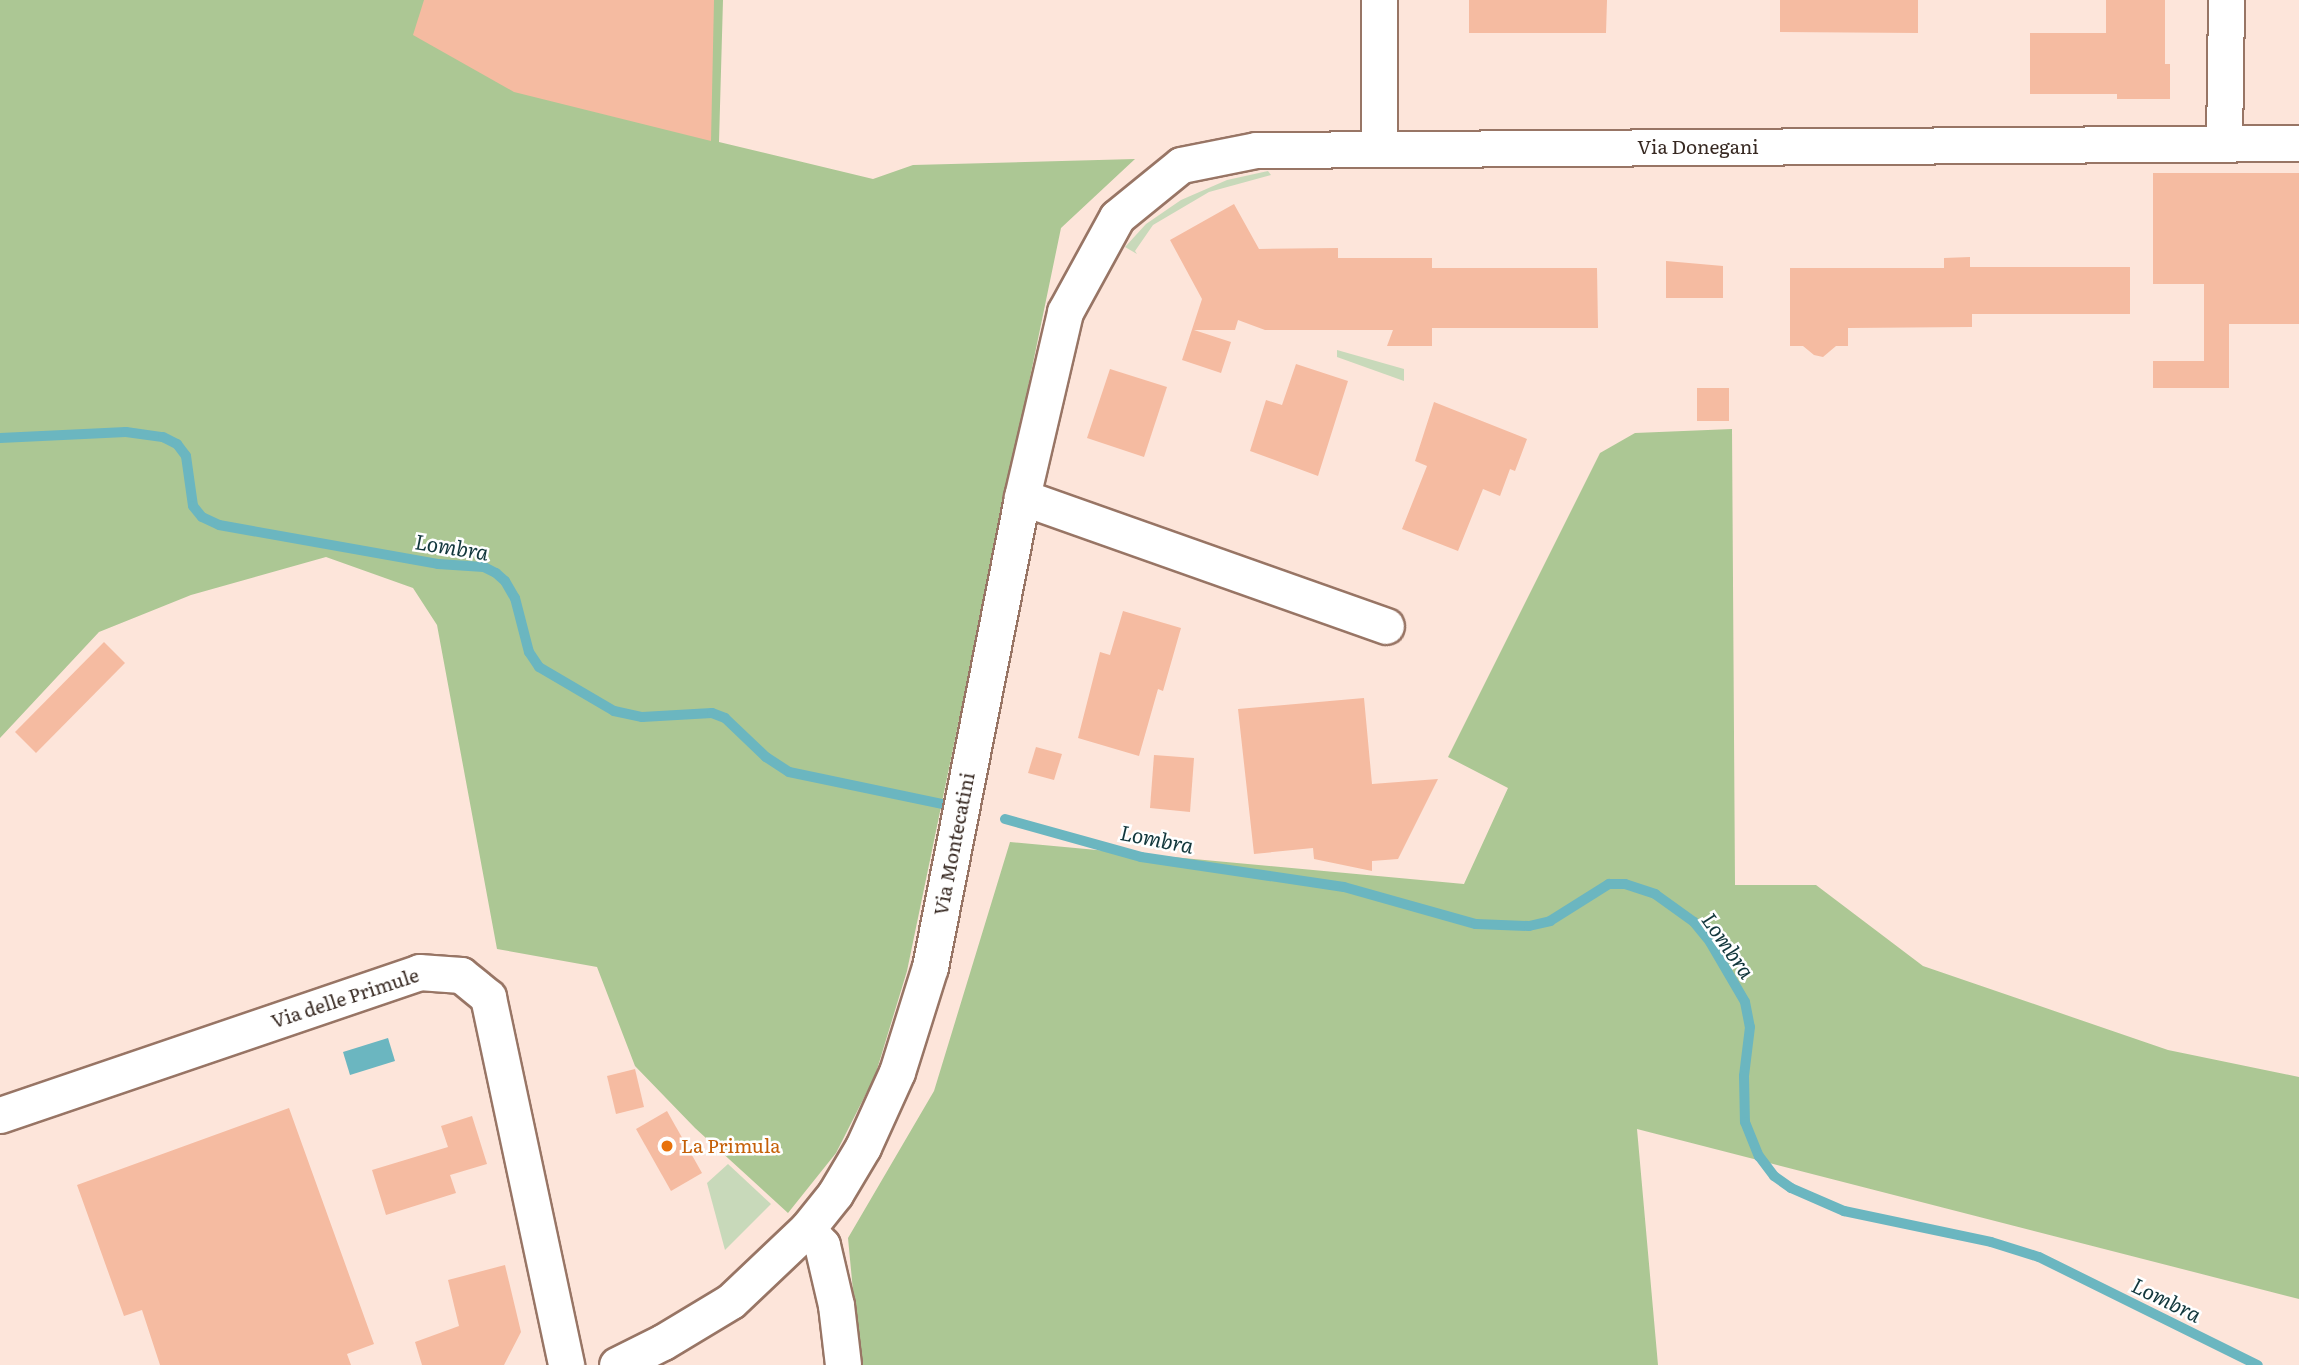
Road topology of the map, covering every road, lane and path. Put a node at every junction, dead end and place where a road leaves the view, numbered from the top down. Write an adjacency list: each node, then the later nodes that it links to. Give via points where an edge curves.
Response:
1 (1379, 0): 5 (street)
2 (2226, 0): 4 (street)
3 (2299, 143): 4 (street, Via Donegani)
4 (2224, 144): 5 (street, Via Donegani)
5 (1379, 148): 6 (street, Via Donegani, via 1256,150 1181,165)
6 (1117, 217): 7 (street, Via Montecatini, via 1065,313)
7 (1022, 497): 8 (street); 10 (street, Via Montecatini, via 930,967 897,1072 863,1147)
8 (1385, 626)
9 (0, 1115): 11 (street, Via delle Primule, via 419,972 461,975 488,997)
10 (807, 1229): 12 (street, Via Montecatini, via 731,1301); 13 (street, via 822,1245)
11 (566, 1365)
12 (617, 1365)
13 (843, 1365)

